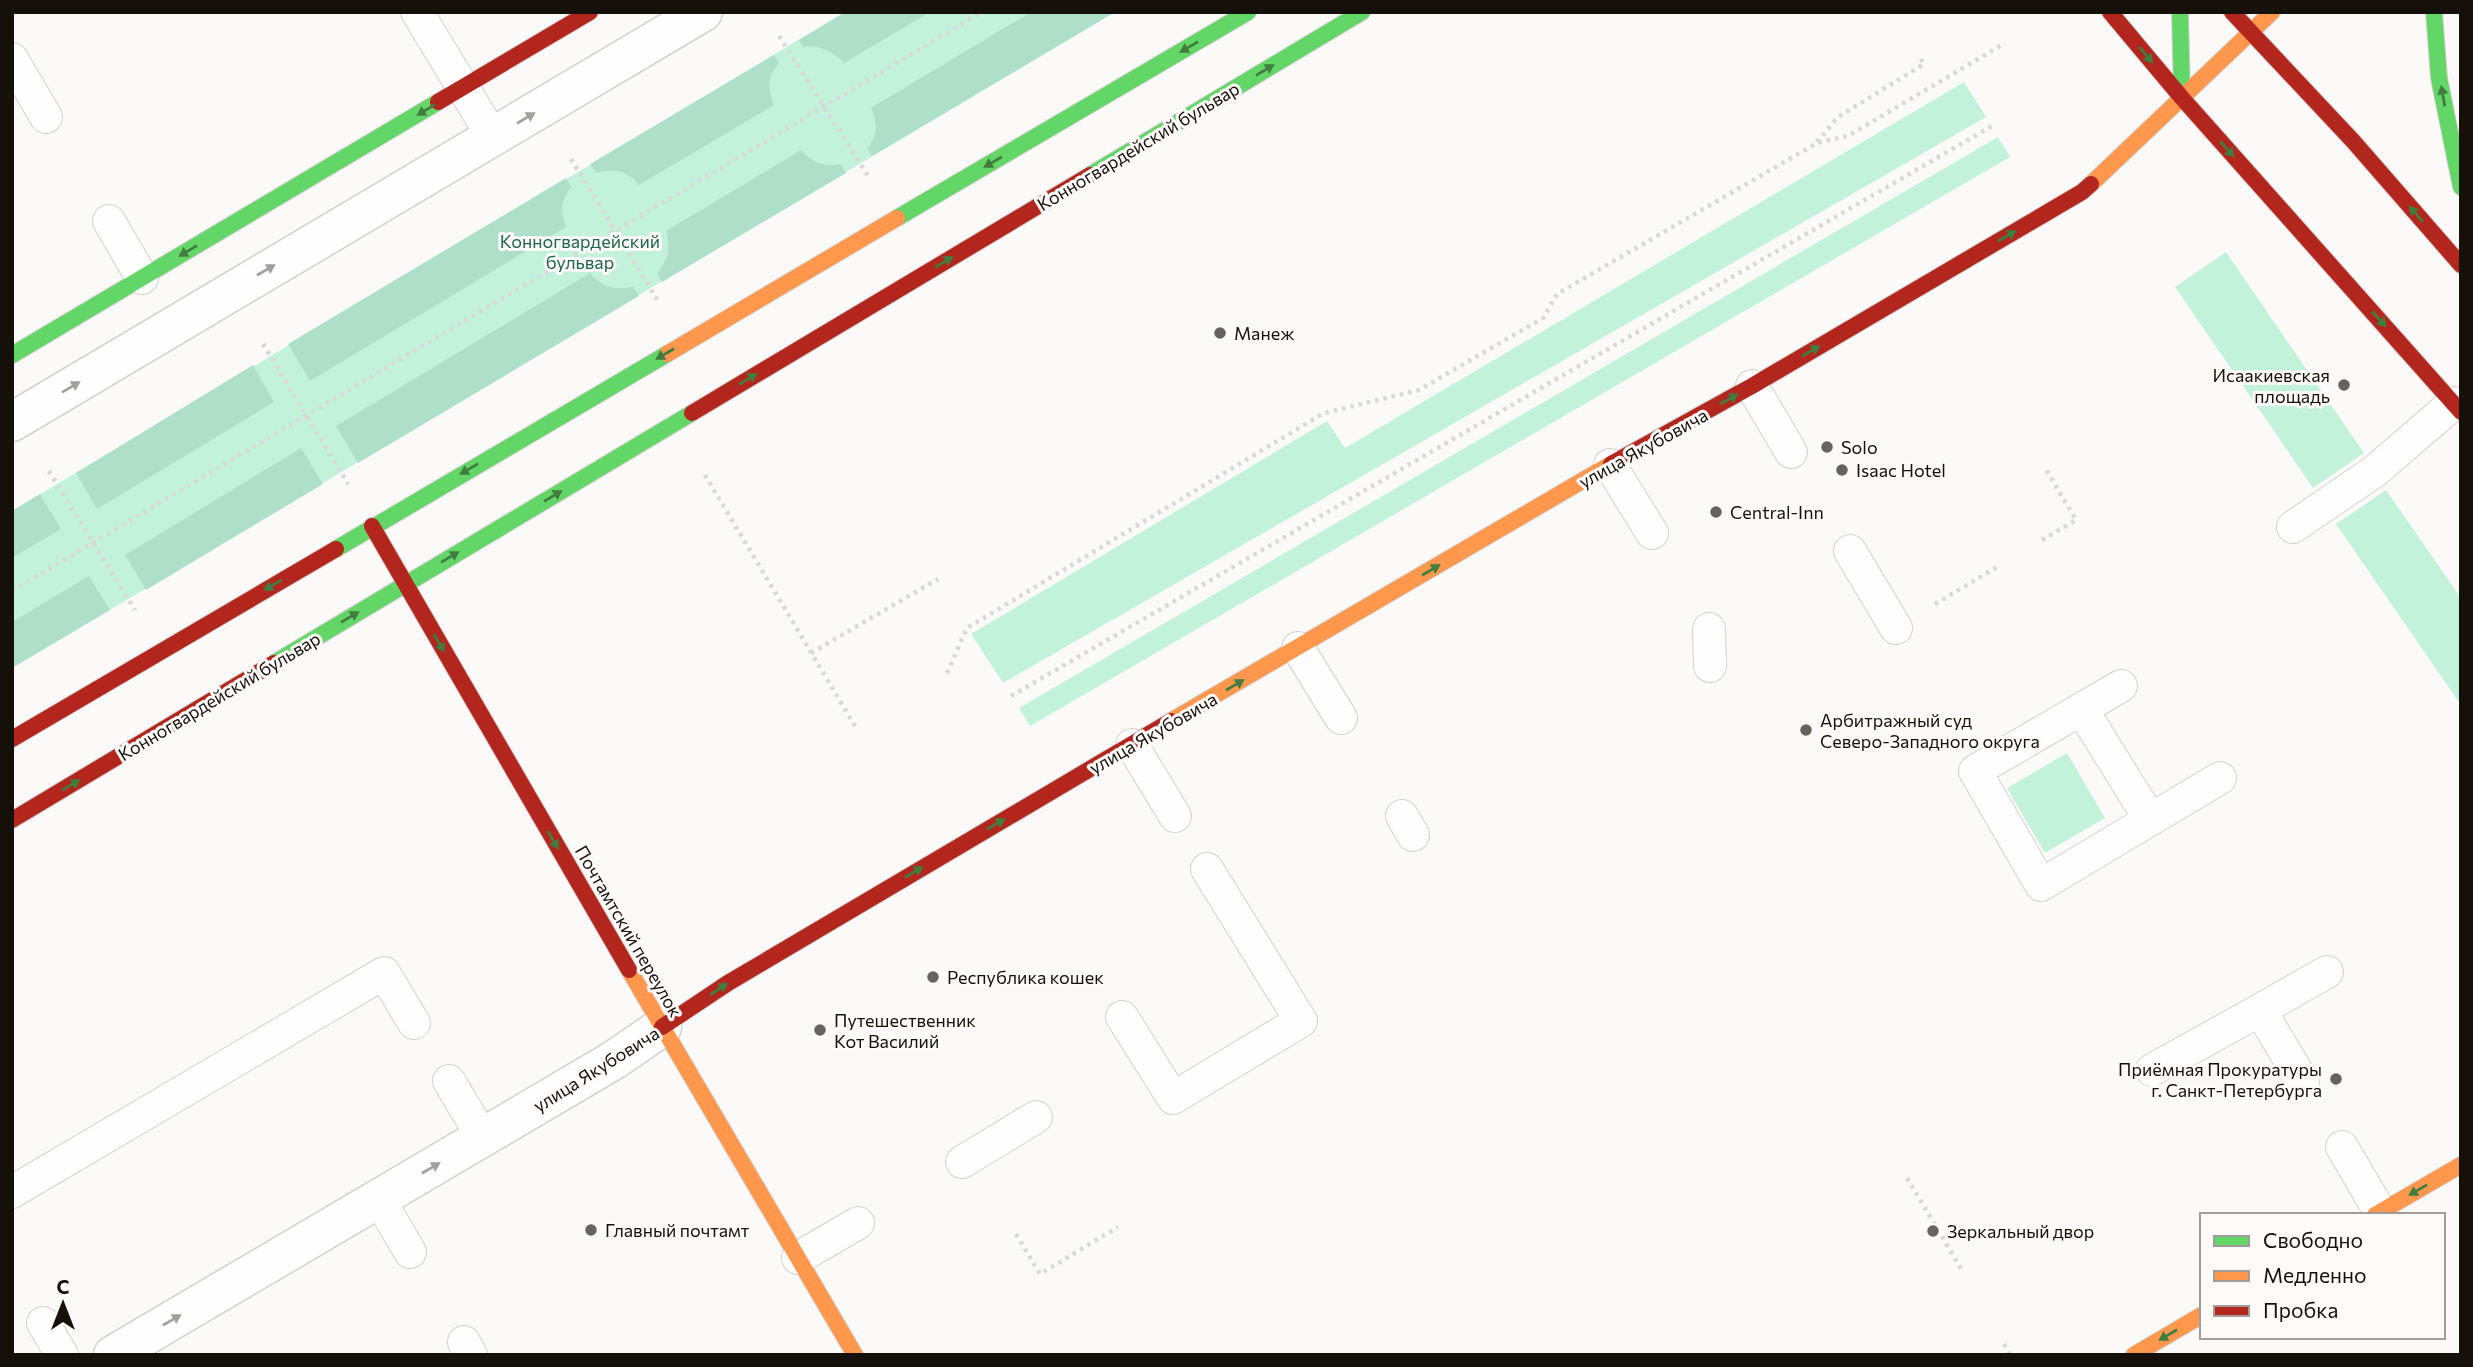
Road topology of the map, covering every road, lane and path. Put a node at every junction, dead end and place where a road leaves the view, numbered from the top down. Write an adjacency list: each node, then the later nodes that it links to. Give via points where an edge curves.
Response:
1 (417, 12): 17 (lane)
2 (590, 12): 17 (main road)
3 (703, 12): 22 (street, one-way to 3)
4 (982, 12): 19 (path)
5 (1248, 12): 44 (main road, one-way to 44)
6 (1362, 12): 52 (main road, Конногвардейский бульвар, one-way to 6)
7 (2110, 12): 18 (main road, one-way to 18)
8 (2180, 12): 18 (main road)
9 (2232, 12): 12 (main road)
10 (2272, 12): 12 (main road, улица Якубовича)
11 (2434, 12): 26 (main road, one-way to 11, via 2442,93)
12 (2251, 32): 18 (main road, улица Якубовича); 29 (main road, one-way to 12)
13 (779, 36): 19 (path)
14 (2006, 43): 23 (path, via 1848,136)
15 (1919, 56): 23 (path, via 1924,64 1838,117)
16 (12, 59): 20 (lane)
17 (463, 88): 22 (lane); 30 (main road, one-way to 30)
18 (2182, 98): 34 (main road, улица Якубовича, one-way to 18, via 2082,192); 35 (main road, one-way to 35)
19 (824, 107): 25 (path); 28 (path)
20 (46, 117)
21 (1992, 127): 62 (path)
22 (493, 137): 37 (street, one-way to 22)
23 (1817, 143): 60 (path, via 1558,295 1543,318 1419,390 1324,412 967,628)
24 (571, 159): 28 (path)
25 (868, 176)
26 (2461, 187)
27 (110, 221): 30 (lane)
28 (616, 232): 31 (path); 36 (path)
29 (2461, 265)
30 (142, 278): 33 (main road)
31 (658, 301)
32 (263, 344): 36 (path)
33 (12, 355)
34 (1752, 386): 38 (lane); 39 (main road, улица Якубовича, one-way to 34)
35 (2458, 413): 45 (lane)
36 (306, 415): 43 (path); 48 (path)
37 (12, 422)
38 (1791, 452)
39 (1610, 465): 46 (lane); 57 (main road, улица Якубовича, one-way to 39)
40 (2045, 468): 47 (path, via 2076,520)
41 (49, 471): 48 (path)
42 (705, 475): 58 (path)
43 (348, 485)
44 (372, 526): 52 (main road, Почтамтский переулок); 66 (main road, one-way to 66)
45 (2293, 527)
46 (1652, 533)
47 (2042, 540)
48 (94, 542): 53 (path); 54 (path)
49 (1850, 551): 55 (lane)
50 (1997, 567): 55 (path)
51 (938, 579): 58 (path)
52 (405, 584): 71 (main road, Конногвардейский бульвар, one-way to 52); 77 (main road, Почтамтский переулок, one-way to 77)
53 (12, 591)
54 (136, 611)
55 (1896, 628)
56 (1709, 629): 59 (lane)
57 (1298, 648): 64 (lane); 67 (main road, улица Якубовича, one-way to 57)
58 (811, 653): 65 (path)
59 (1710, 666)
60 (947, 673)
61 (2121, 686): 63 (lane)
62 (1011, 696)
63 (2082, 709): 70 (lane); 70 (lane, via 1975,771 2041,885)
64 (1341, 718)
65 (855, 726)
66 (12, 739)
67 (1132, 745): 69 (lane); 77 (main road, улица Якубовича, one-way to 67, via 728,983)
68 (2220, 778): 70 (lane)
69 (1175, 816)
70 (2150, 819)
71 (12, 820)
72 (1207, 869): 75 (lane, via 1301,1021 1173,1098)
73 (2327, 972): 74 (lane)
74 (2260, 1010): 78 (lane); 80 (lane)
75 (1122, 1017)
76 (414, 1023): 87 (lane, via 384,973)
77 (662, 1027): 82 (street, улица Якубовича); 94 (main road, Почтамтский переулок)
78 (2152, 1070)
79 (449, 1081): 82 (lane)
80 (2304, 1082)
81 (1037, 1117): 84 (lane)
82 (483, 1138): 88 (street, улица Якубовича, one-way to 82)
83 (2342, 1147): 89 (lane)
84 (962, 1162)
85 (2461, 1165): 89 (main road, one-way to 89)
86 (1907, 1178): 95 (path)
87 (12, 1192)
88 (379, 1199): 93 (lane); 100 (street, улица Якубовича, one-way to 88)
89 (2377, 1213)
90 (858, 1223): 94 (lane)
91 (1118, 1227): 92 (path, via 1040,1274)
92 (1016, 1234)
93 (410, 1252)
94 (798, 1258): 101 (main road, Почтамтский переулок)
95 (1963, 1272)
96 (2200, 1316): 103 (main road, one-way to 103)
97 (43, 1323): 99 (lane)
98 (2004, 1344): 102 (path)
99 (62, 1355)
100 (113, 1355)
101 (855, 1355)
102 (2010, 1355)
103 (2134, 1355)

